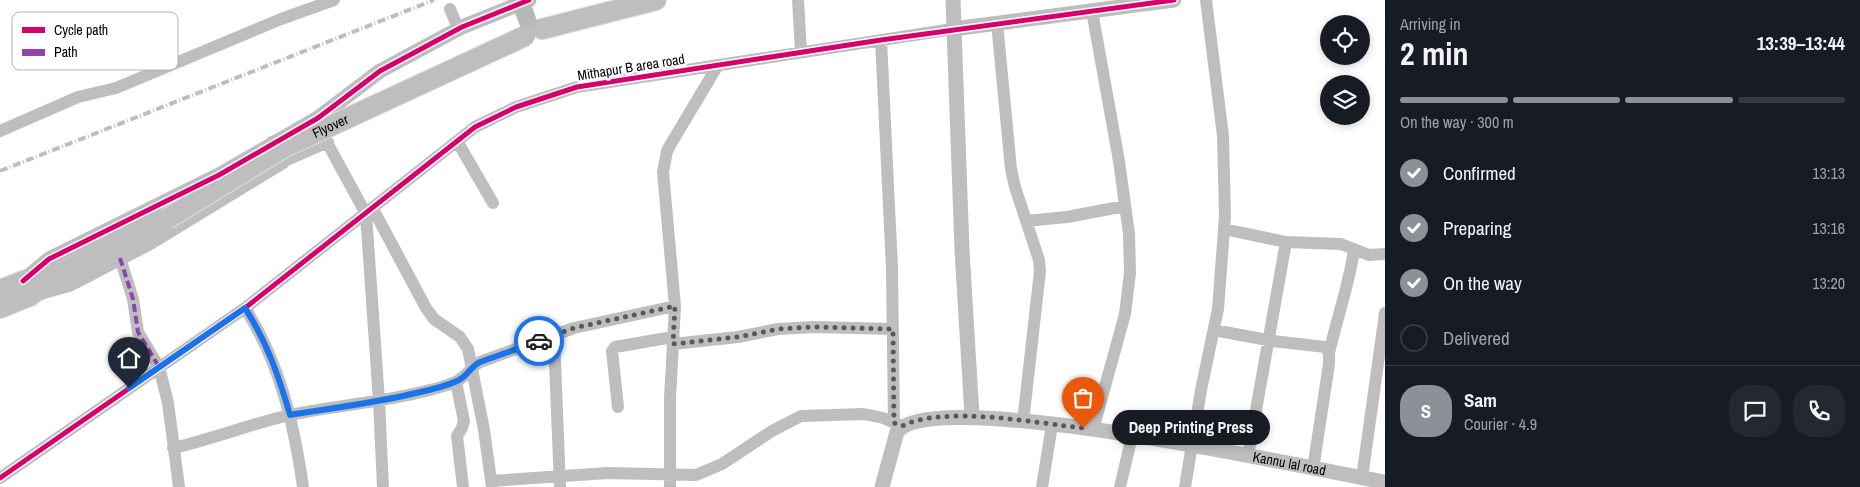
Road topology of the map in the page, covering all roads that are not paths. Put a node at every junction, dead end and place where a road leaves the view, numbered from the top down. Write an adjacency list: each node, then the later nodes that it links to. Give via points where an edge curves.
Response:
1 (334, 0): 17 (street)
2 (520, 0): 13 (main road, bridge)
3 (529, 0): 12 (street)
4 (656, 0): 13 (highway, Flyover)
5 (798, 0): 16 (street)
6 (953, 0): 14 (street)
7 (1174, 0): 10 (street, Mithapur B area road)
8 (1206, 0): 30 (street, via 1224,152)
9 (450, 9): 12 (street)
10 (1092, 11): 11 (street, Mithapur B area road); 27 (street)
11 (997, 23): 14 (street, Mithapur B area road); 29 (street, via 1011,169)
12 (458, 28): 20 (street, via 380,71)
13 (532, 29): 35 (highway, Flyover, bridge, via 283,148 166,219)
14 (953, 29): 15 (street, Mithapur B area road); 53 (street)
15 (881, 40): 16 (street, Mithapur B area road); 41 (street)
16 (801, 52): 18 (street, Mithapur B area road)
17 (178, 62)
18 (718, 65): 22 (street, Mithapur B area road, via 568,90 516,107 475,127); 37 (street, via 665,159 662,185)
19 (160, 70): 21 (street, via 116,88 68,101)
20 (315, 120): 23 (street); 24 (street)
21 (0, 131)
22 (457, 141): 26 (street); 28 (street, Mithapur B area road)
23 (328, 142): 25 (street); 28 (street)
24 (272, 143): 25 (street); 35 (street, via 219,175 49,259)
25 (282, 162): 34 (street)
26 (493, 204)
27 (1125, 206): 29 (street); 57 (street, via 1130,244 1128,301)
28 (369, 212): 39 (street, Mithapur B area road); 47 (street, via 423,304 434,319 465,343); 50 (street)
29 (1026, 221): 54 (street, via 1040,271)
30 (1224, 229): 31 (street); 42 (street)
31 (1286, 242): 32 (street, via 1332,243); 45 (street)
32 (1354, 250): 33 (street, via 1369,255); 46 (street, via 1351,277)
33 (1385, 254)
34 (120, 258): 35 (street, via 70,284); 48 (street, via 131,291 138,332)
35 (27, 288): 36 (highway); 38 (highway)
36 (0, 290)
37 (675, 306): 43 (street, via 580,326); 44 (street)
38 (0, 308)
39 (245, 308): 48 (street, Mithapur B area road); 52 (street, via 272,358)
40 (1385, 313): 65 (street)
41 (893, 329): 44 (street, via 814,327 778,329 738,337); 55 (street)
42 (1214, 330): 45 (street); 59 (street)
43 (554, 336): 47 (street); 66 (street)
44 (673, 340): 51 (street, via 615,347 612,351); 63 (street)
45 (1269, 341): 46 (street, via 1317,345 1325,347); 61 (street)
46 (1329, 353): 62 (street)
47 (472, 366): 49 (street, via 468,374); 68 (street)
48 (158, 367): 60 (street, via 168,403); 64 (street, Mithapur B area road)
49 (456, 382): 50 (street); 72 (street, via 464,421 457,436)
50 (379, 401): 52 (street); 71 (street)
51 (618, 407)
52 (290, 415): 60 (street, via 212,440); 70 (street)
53 (972, 416): 54 (street, Kannu lal road); 55 (street, Kannu lal road, via 922,419)
54 (1023, 422): 56 (street, Kannu lal road)
55 (898, 425): 63 (street, via 864,414 801,416 705,473); 74 (street)
56 (1052, 425): 57 (street, Kannu lal road); 75 (street)
57 (1093, 430): 58 (street, Kannu lal road)
58 (1132, 436): 59 (street, Kannu lal road); 76 (street)
59 (1191, 445): 61 (street, Kannu lal road); 77 (street)
60 (173, 448): 69 (street)
61 (1248, 455): 62 (street, Kannu lal road)
62 (1314, 469): 65 (street, Kannu lal road)
63 (670, 474): 66 (street, via 608,473); 73 (street)
64 (0, 478)
65 (1362, 478): 67 (street, Kannu lal road)
66 (561, 481): 68 (street)
67 (1385, 482)
68 (492, 484)
69 (179, 487)
70 (303, 487)
71 (383, 487)
72 (463, 487)
73 (670, 487)
74 (882, 487)
75 (1042, 487)
76 (1120, 487)
77 (1185, 487)

